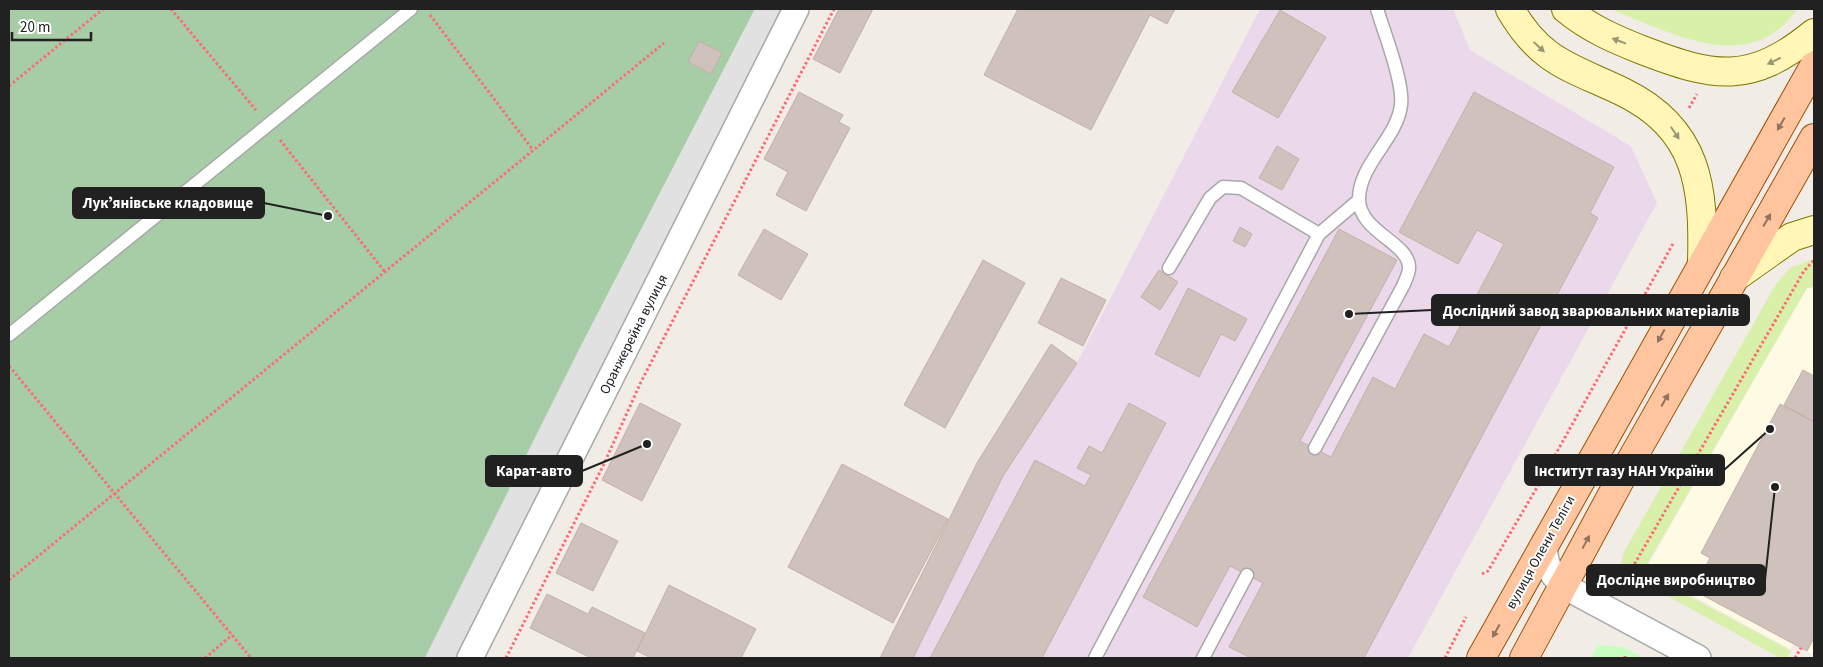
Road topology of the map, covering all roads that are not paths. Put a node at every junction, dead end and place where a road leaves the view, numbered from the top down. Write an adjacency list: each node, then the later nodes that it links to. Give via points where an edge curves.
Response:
1 (411, 9): 15 (lane)
2 (796, 9): 21 (street, Оранжерейна вулиця)
3 (1377, 9): 9 (lane, via 1400,86 1402,104 1365,178)
4 (1510, 9): 12 (main road, one-way to 12, via 1536,45 1555,61 1642,102 1671,126 1686,150 1701,194)
5 (1566, 9): 6 (main road, one-way to 5, via 1791,52 1764,66 1716,73 1679,64 1605,35)
6 (1814, 34)
7 (1814, 66): 12 (main road, вулиця Олени Теліги, one-way to 12)
8 (1814, 138): 14 (main road, one-way to 8)
9 (1359, 200): 11 (lane); 16 (lane, via 1364,217 1379,234 1405,254 1409,268 1403,286)
10 (1814, 230): 14 (main road, via 1792,236)
11 (1319, 234): 13 (lane, via 1241,188 1223,187 1210,198); 20 (lane)
12 (1702, 263): 17 (main road, вулиця Олени Теліги, one-way to 17)
13 (1169, 268)
14 (1734, 278): 19 (main road, one-way to 14)
15 (9, 335)
16 (1315, 448)
17 (1545, 542): 19 (street, via 1543,558); 23 (main road, вулиця Олени Теліги, one-way to 23)
18 (1247, 575): 22 (lane)
19 (1562, 585): 24 (main road); 25 (street)
20 (1097, 657)
21 (470, 658)
22 (1203, 658)
23 (1481, 658)
24 (1524, 658)
25 (1698, 658)

